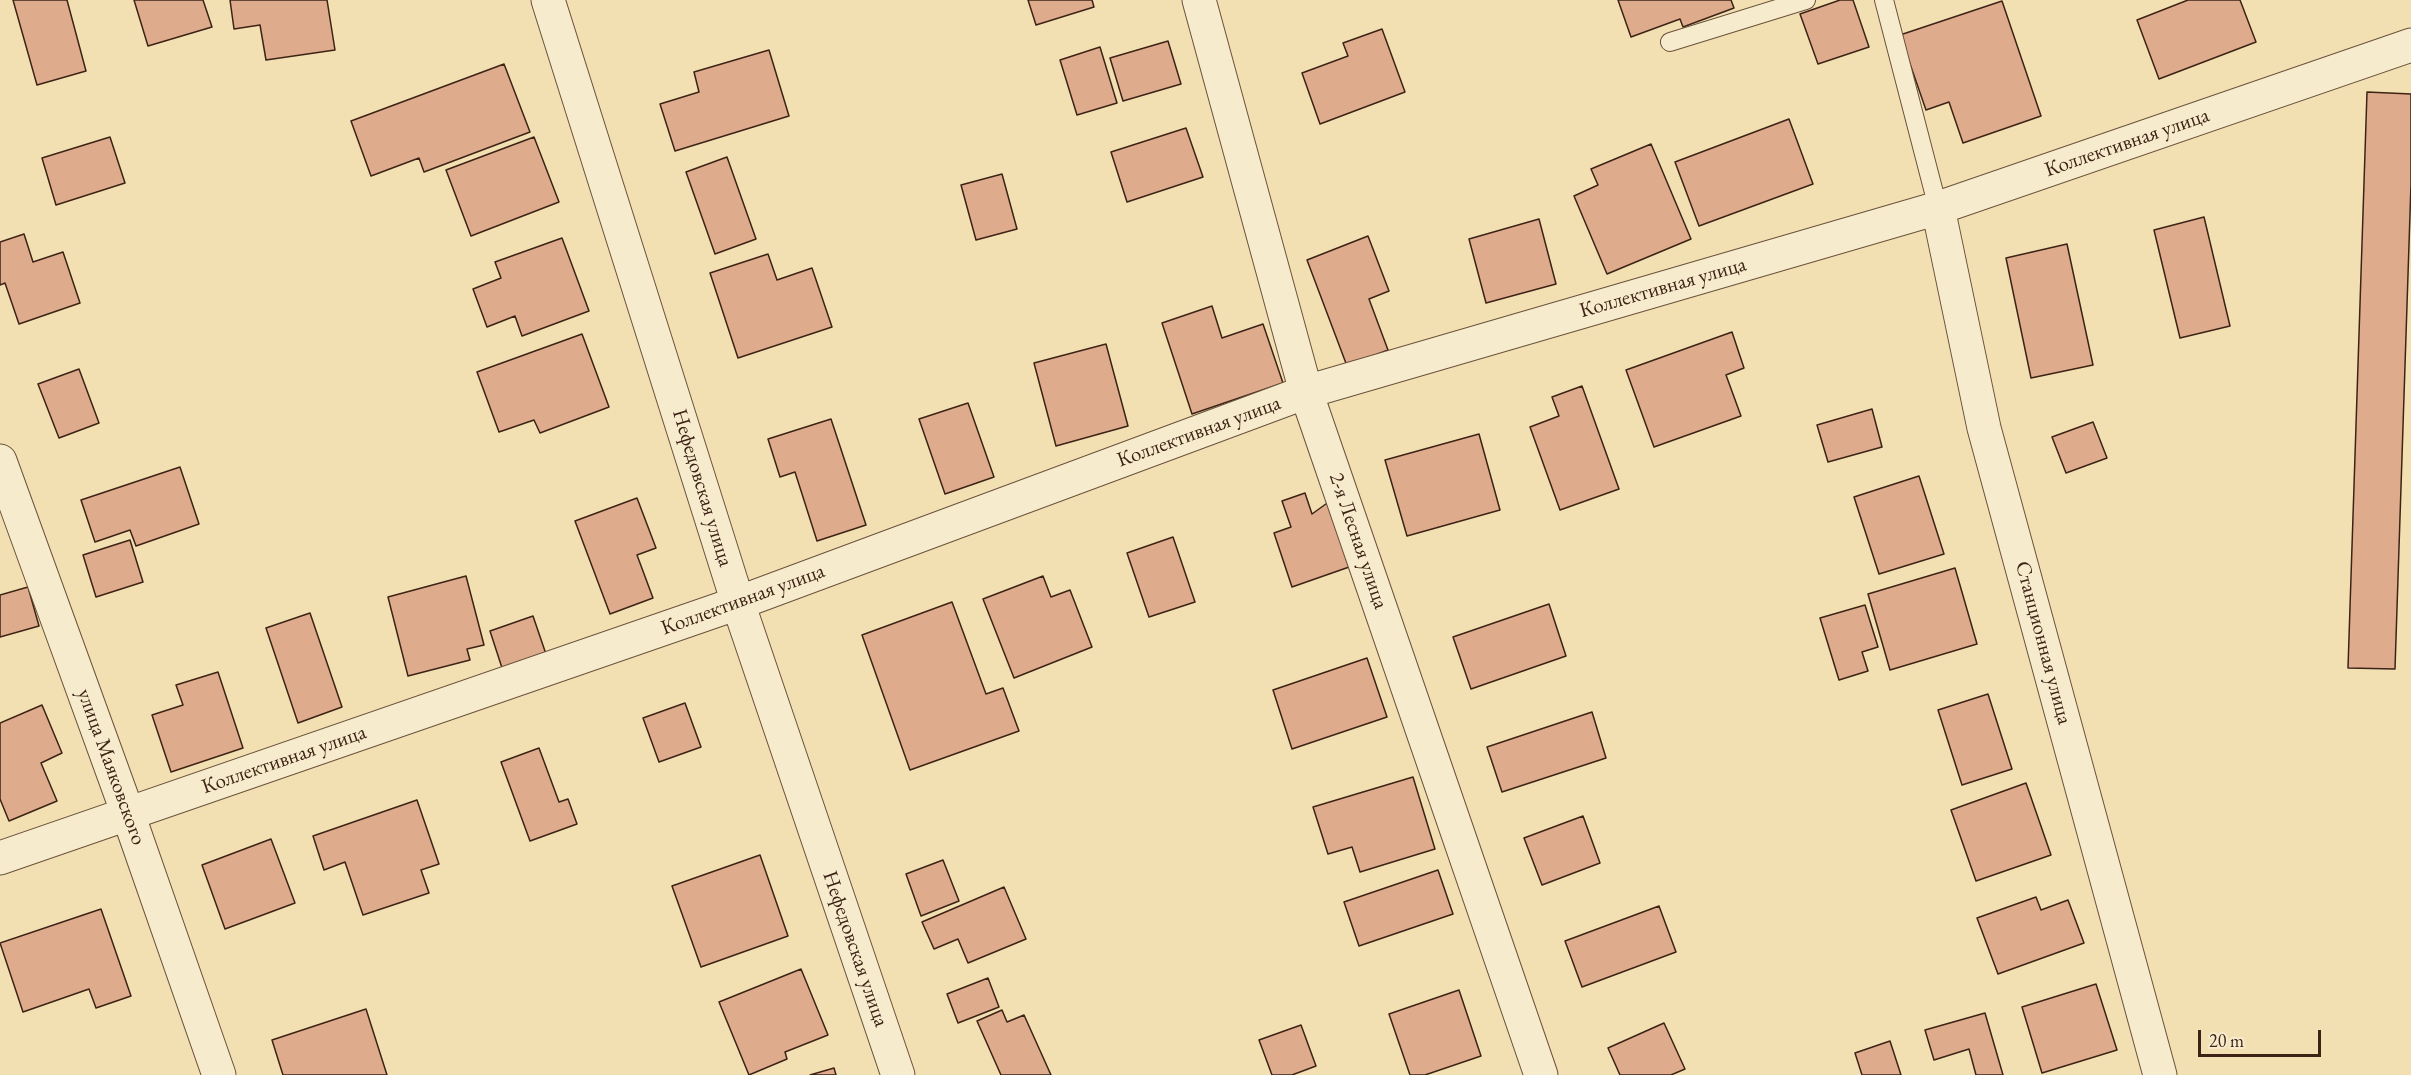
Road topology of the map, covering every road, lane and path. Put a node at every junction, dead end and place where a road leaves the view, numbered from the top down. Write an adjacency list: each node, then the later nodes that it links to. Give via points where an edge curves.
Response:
1 (548, 0): 10 (street, Нефедовская улица)
2 (1199, 0): 8 (street, 2-я Лесная улица)
3 (1806, 0): 5 (lane)
4 (1884, 0): 7 (lane)
5 (1670, 42)
6 (2411, 45): 7 (street, Коллективная улица)
7 (1938, 208): 8 (street, Коллективная улица); 16 (street, Станционная улица, via 1984,428)
8 (1306, 392): 10 (street, Коллективная улица); 15 (street, 2-я Лесная улица)
9 (0, 460): 11 (street, улица Маяковского)
10 (738, 603): 11 (street, Коллективная улица); 14 (street, Нефедовская улица)
11 (128, 814): 12 (street, Коллективная улица); 13 (street, улица Маяковского)
12 (0, 858)
13 (219, 1075)
14 (898, 1075)
15 (1541, 1075)
16 (2160, 1075)

